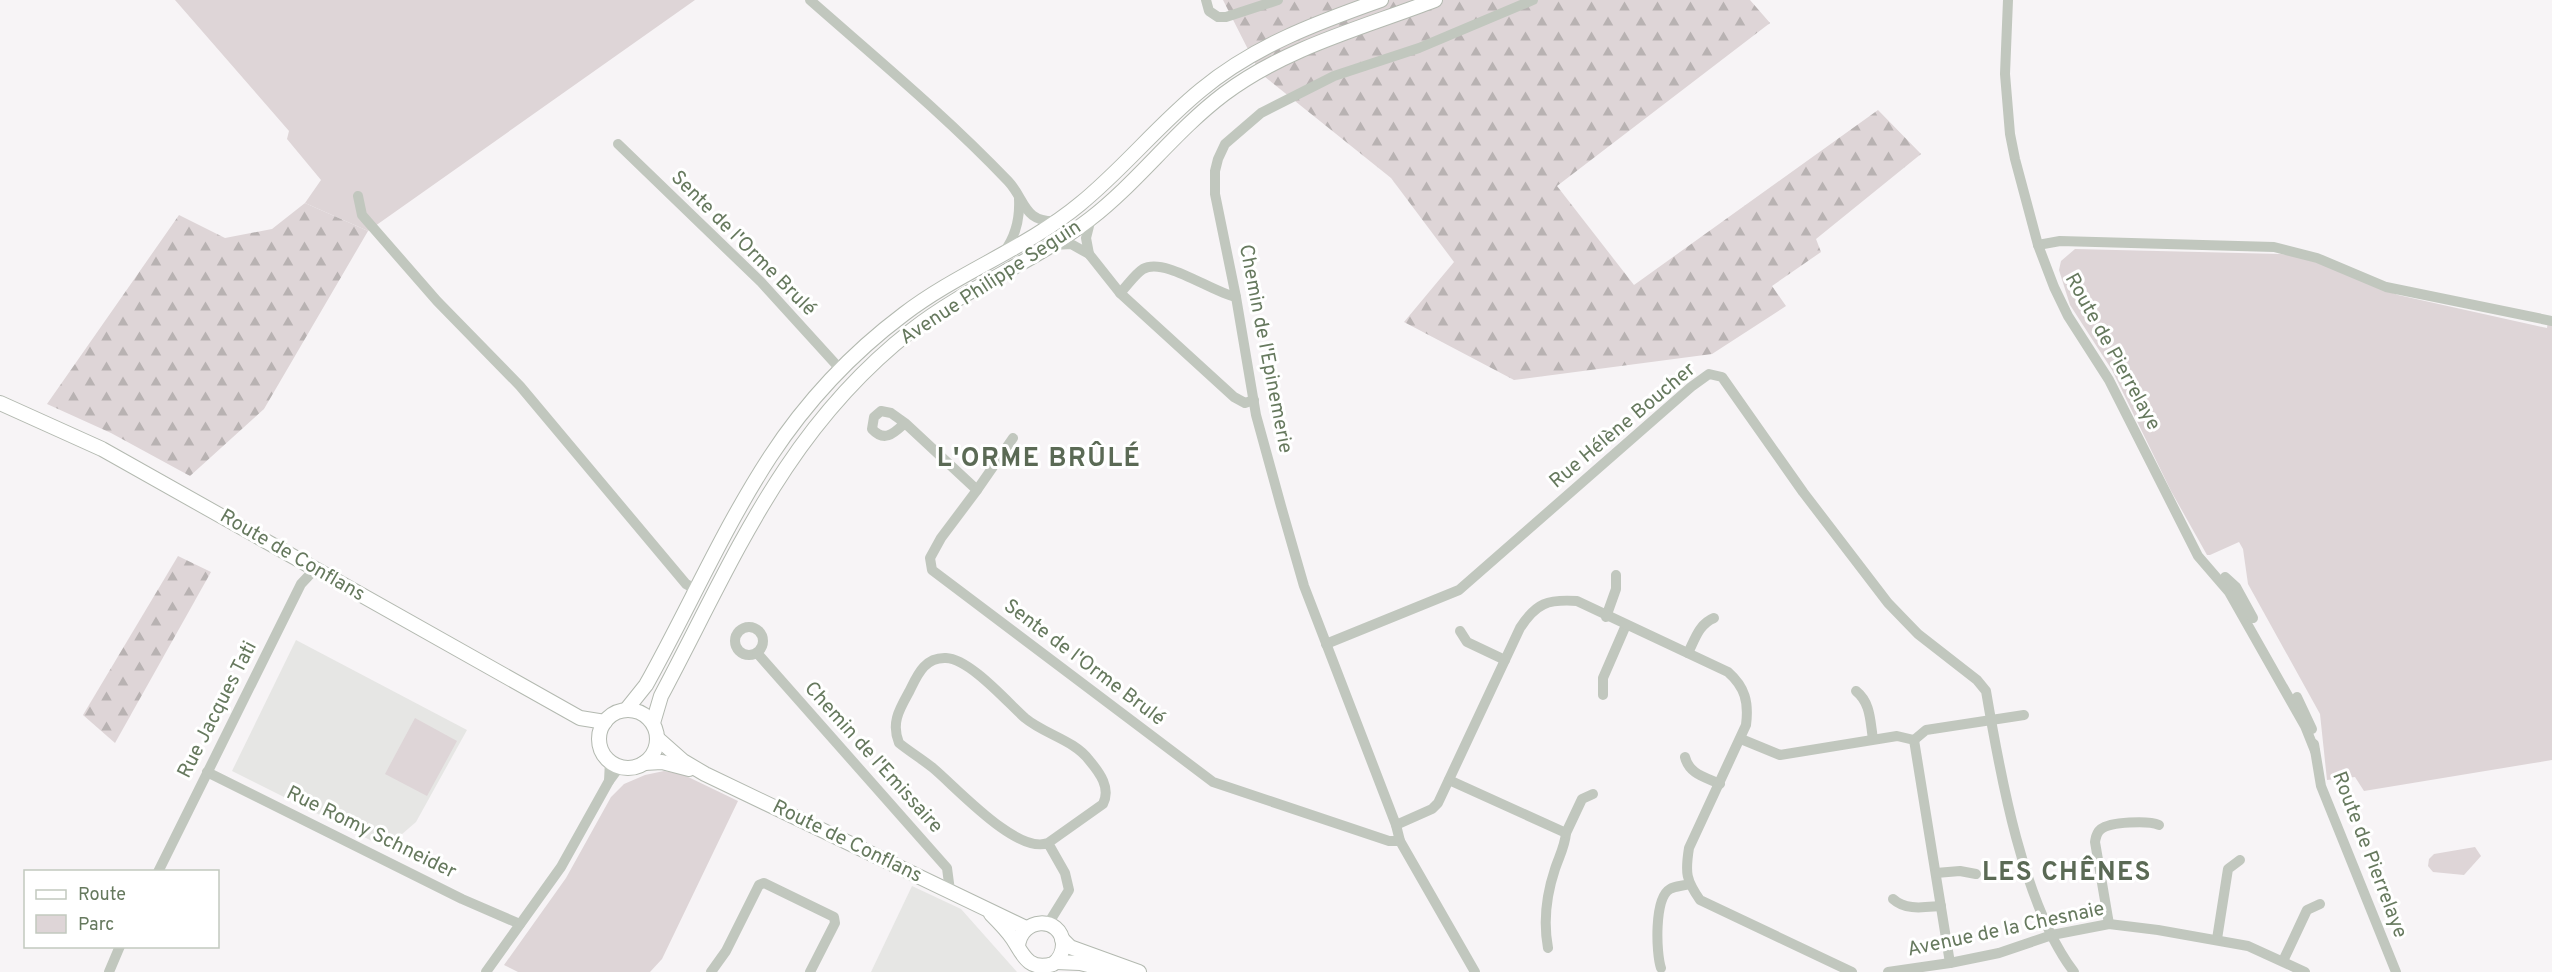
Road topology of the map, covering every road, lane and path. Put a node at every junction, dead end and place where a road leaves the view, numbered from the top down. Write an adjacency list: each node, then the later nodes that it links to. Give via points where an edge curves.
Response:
1 (810, 0): 10 (street, via 968,139 1012,186)
2 (1206, 0): 3 (street, via 1209,11 1226,17)
3 (1278, 0)
4 (1381, 0): 12 (main road, Avenue Philippe Seguin, via 1298,30 1232,67 1201,90)
5 (1434, 0): 11 (main road, Avenue Philippe Seguin, via 1326,38 1243,81 1203,111)
6 (1533, 0): 18 (street, Chemin de l'Epinemerie, via 1419,48 1334,76 1262,113 1225,144 1215,171 1215,194)
7 (2008, 0): 13 (street, Route de Pierrelaye, via 2005,74 2010,134)
8 (618, 144): 20 (street, Sente de l'Orme Brulé, via 761,282)
9 (358, 196): 28 (street, via 362,215 437,302 520,386 686,584)
10 (1019, 199): 12 (street, via 1034,217); 15 (street, via 1017,225)
11 (1091, 218): 14 (main road, Avenue Philippe Seguin); 16 (street, via 1086,238)
12 (1058, 221): 15 (main road, Avenue Philippe Seguin)
13 (2038, 245): 19 (street, via 2060,241 2274,247 2317,258 2386,287); 98 (street, Route de Pierrelaye, via 2068,316 2109,380 2198,556 2236,587 2312,725 2321,786)
14 (1051, 246): 16 (street, via 1071,244); 44 (main road, Avenue Philippe Seguin, via 913,329 869,366 828,409 764,501 661,696)
15 (1004, 252): 20 (main road, Avenue Philippe Seguin, via 920,302)
16 (1089, 254): 17 (street)
17 (1120, 293): 18 (street, via 1143,269 1164,266); 21 (street, via 1234,398 1245,403)
18 (1236, 297): 21 (street, Chemin de l'Epinemerie)
19 (2552, 321)
20 (841, 370): 28 (main road, Avenue Philippe Seguin, via 771,456)
21 (1254, 400): 33 (street, Chemin de l'Epinemerie, via 1304,586)
22 (0, 404): 26 (main road, Route de Conflans, via 102,449)
23 (905, 423): 25 (street)
24 (1012, 438): 25 (street, Sente de l'Orme Brulé)
25 (977, 490): 61 (street, Sente de l'Orme Brulé, via 941,538 930,558 932,570 1213,782)
26 (315, 569): 41 (main road, Route de Conflans); 53 (street, Rue Jacques Tati, via 301,584)
27 (1616, 575): 29 (street, via 1616,589)
28 (697, 590): 39 (main road, Avenue Philippe Seguin, via 646,685)
29 (1606, 616): 31 (street); 36 (street, via 1576,602 1545,603 1528,615)
30 (1714, 618): 35 (street, via 1706,621)
31 (1626, 625): 35 (street); 38 (street, via 1603,678)
32 (1460, 631): 36 (street, via 1467,642)
33 (1326, 644): 42 (street, Rue Hélène Boucher, via 1459,590 1691,387 1709,374 1718,374 1888,603 1918,634 1986,691); 58 (street, Chemin de l'Epinemerie)
34 (757, 653): 68 (street, Chemin de l'Emissaire, via 947,868)
35 (1688, 653): 46 (street, via 1728,672 1744,691 1748,708)
36 (1505, 660): 55 (street)
37 (1856, 691): 47 (street, via 1869,712)
38 (1603, 695)
39 (626, 710): 43 (main road, via 614,713); 44 (main road, via 641,713)
40 (2024, 715): 42 (street)
41 (580, 718): 43 (main road, Route de Conflans); 49 (main road, Route de Conflans)
42 (1991, 720): 48 (street, via 1926,730); 77 (street, via 2009,810 2031,884)
43 (605, 722): 49 (main road)
44 (653, 723): 45 (main road)
45 (657, 738): 51 (main road, via 656,748); 54 (main road, Route de Conflans, via 682,761)
46 (1741, 739): 47 (street, via 1780,755); 56 (street)
47 (1873, 739): 48 (street, via 1897,736)
48 (1914, 740): 65 (street)
49 (599, 741): 52 (main road, via 604,755)
50 (1684, 757): 56 (street, via 1694,772)
51 (644, 763): 52 (main road, via 628,768); 54 (main road, Route de Conflans, via 662,762)
52 (615, 764): 73 (street, via 561,867)
53 (207, 772): 64 (street, Rue Jacques Tati); 73 (street, Rue Romy Schneider)
54 (705, 774): 68 (main road, Route de Conflans)
55 (1449, 780): 58 (street, via 1432,809); 60 (street)
56 (1720, 784): 67 (street, via 1689,848)
57 (1593, 794): 60 (street, via 1582,799)
58 (1396, 825): 61 (street, Chemin de l'Epinemerie)
59 (2159, 825): 75 (street, via 2143,821 2104,827 2096,835)
60 (1566, 833): 82 (street, via 1549,886 1544,926)
61 (1400, 842): 93 (street, Chemin de l'Epinemerie)
62 (1048, 843): 62 (street, via 1036,845 986,817 933,767 899,743 894,724 897,714 924,666 931,661 947,658 963,664 1035,726 1089,759 1106,788 1106,799 1098,809); 74 (street, via 1065,873 1068,890)
63 (2240, 860): 79 (street, via 2228,869)
64 (159, 870)
65 (1936, 873): 66 (street, via 1960,870); 71 (street)
66 (1977, 874)
67 (1689, 884): 86 (street, via 1670,889 1663,896 1656,940); 94 (street, via 1700,900)
68 (950, 891): 72 (main road, Route de Conflans)
69 (1893, 899): 71 (street, via 1917,908)
70 (2320, 904): 83 (street, via 2307,910)
71 (1941, 906): 85 (street)
72 (988, 911): 76 (main road); 80 (main road)
73 (520, 924): 88 (street)
74 (1048, 924): 76 (main road); 78 (main road)
75 (2109, 924): 77 (street, Avenue de la Chesnaie); 79 (street, Avenue de la Chesnaie)
76 (1026, 928): 80 (main road)
77 (2052, 935): 85 (street, Avenue de la Chesnaie, via 1999,953); 96 (street)
78 (1062, 939): 84 (main road, via 1062,951); 92 (main road, via 1070,947)
79 (2217, 939): 83 (street, Avenue de la Chesnaie, via 2248,946)
80 (1018, 947): 84 (main road, via 1019,955 1030,966 1045,968)
81 (119, 948): 87 (street)
82 (1548, 948)
83 (2283, 961): 97 (street, Avenue de la Chesnaie)
84 (1056, 962): 91 (main road, via 1089,964)
85 (1950, 963): 95 (street, Avenue de la Chesnaie)
86 (1661, 968)
87 (108, 972)
88 (486, 972)
89 (711, 972): 90 (street, via 759,885 764,883 834,917 835,923)
90 (810, 972)
91 (1117, 972)
92 (1139, 972)
93 (1475, 972)
94 (1852, 972)
95 (1888, 972)
96 (2074, 972)
97 (2305, 972)
98 (2396, 972)

